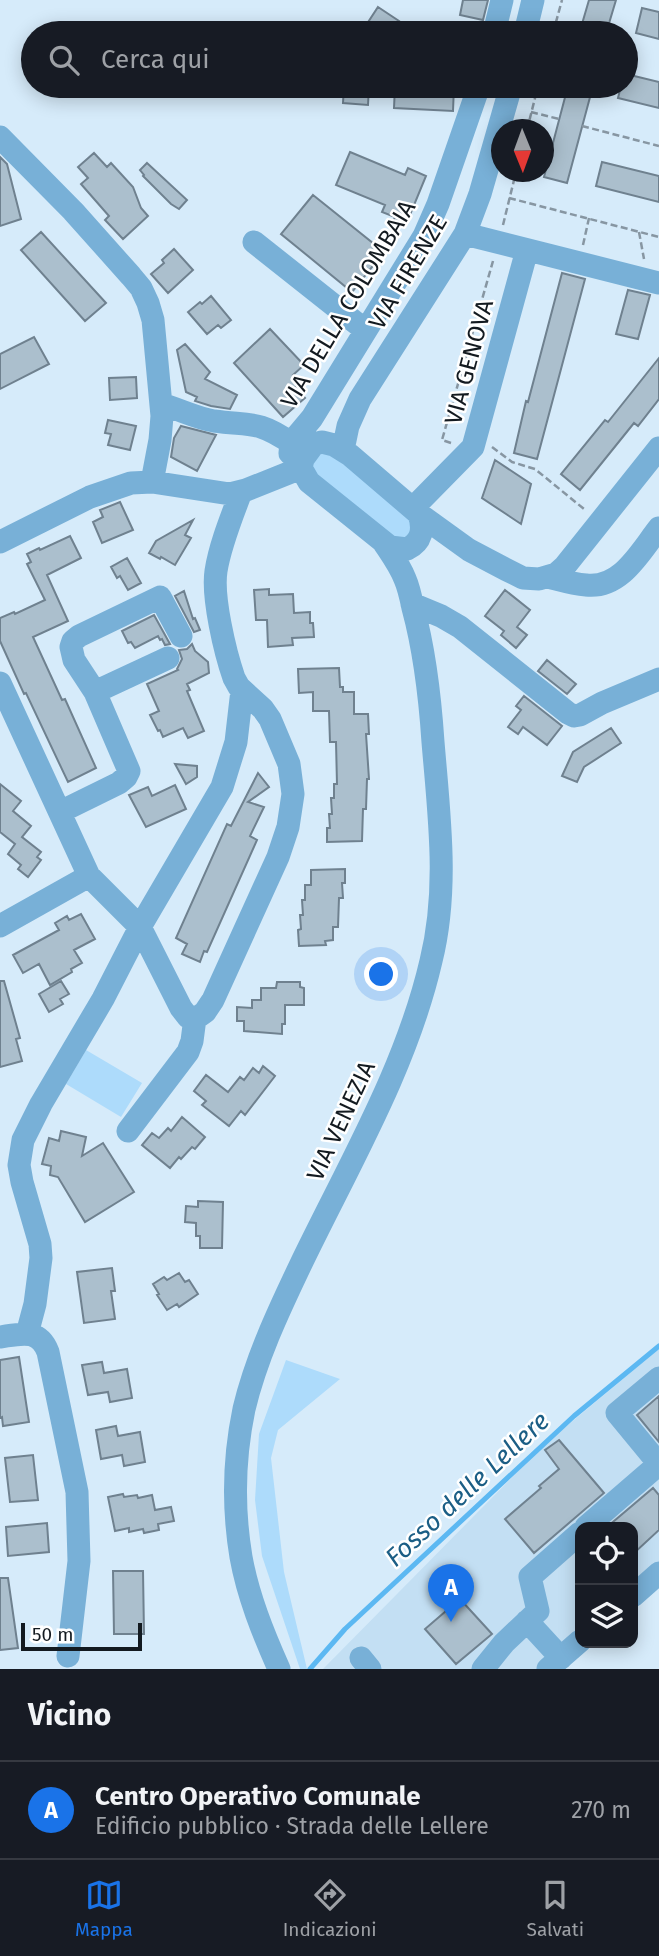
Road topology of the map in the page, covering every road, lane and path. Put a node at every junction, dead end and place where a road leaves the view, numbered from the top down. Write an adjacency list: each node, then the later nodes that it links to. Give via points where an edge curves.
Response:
1 (502, 0): 4 (street)
2 (533, 0): 5 (street)
3 (562, 0): 6 (path)
4 (497, 21)
5 (528, 21)
6 (556, 21)
7 (475, 98): 28 (street, VIA DELLA COLOMBAIA, via 428,228)
8 (508, 98): 20 (street, VIA FIRENZE)
9 (535, 98): 10 (path)
10 (531, 112): 11 (path); 12 (path)
11 (529, 119)
12 (559, 120)
13 (582, 126): 15 (path)
14 (0, 138): 30 (street, via 141,288 153,320)
15 (659, 146)
16 (513, 182): 17 (path)
17 (509, 198): 18 (path); 23 (path)
18 (589, 218): 19 (path); 25 (path)
19 (639, 231): 21 (path); 26 (path)
20 (465, 234): 23 (street); 29 (street, VIA FIRENZE)
21 (659, 237)
22 (254, 242): 28 (street)
23 (499, 242): 24 (street); 31 (path)
24 (527, 250): 27 (street); 32 (street, VIA GENOVA)
25 (581, 255)
26 (645, 263)
27 (659, 283)
28 (365, 330): 35 (street, VIA DELLA COLOMBAIA, via 312,418)
29 (360, 399): 34 (street, VIA FIRENZE); 35 (street, VIA FIRENZE)
30 (161, 404): 35 (street, via 214,421 260,425); 36 (street)
31 (442, 440)
32 (474, 442): 38 (street, VIA GENOVA); 39 (path, via 535,468)
33 (659, 448): 39 (street)
34 (343, 450): 35 (street, via 326,442); 38 (street)
35 (304, 453): 37 (street, VIA FIRENZE); 42 (street, via 309,482)
36 (152, 482): 37 (street, VIA FIRENZE); 41 (street, VIA FIRENZE, via 101,493)
37 (242, 492): 53 (street, via 218,562 215,589 232,673)
38 (416, 511): 43 (street, VIA VENEZIA, via 422,527); 44 (street)
39 (600, 523): 45 (street, via 565,566)
40 (659, 528): 45 (street, via 623,572 608,583 586,585)
41 (0, 542)
42 (384, 543): 43 (street, via 400,549); 46 (street, VIA VENEZIA)
43 (415, 544): 44 (street, via 443,541); 46 (street, VIA VENEZIA)
44 (470, 550): 45 (street, via 520,577)
45 (548, 577)
46 (406, 580): 47 (street, VIA VENEZIA)
47 (412, 604): 50 (street, via 460,627 574,716); 72 (street, VIA VENEZIA, via 429,691 440,833 442,886 433,952 381,1101 268,1338 247,1398 238,1448 236,1498 242,1558 254,1608)
48 (181, 636): 52 (street, via 160,597 79,636 71,651)
49 (168, 658): 52 (street)
50 (659, 679)
51 (0, 683): 54 (street)
52 (93, 689): 54 (street, via 128,774)
53 (242, 690): 57 (street, via 234,751 222,787); 58 (street, via 267,714 284,748 293,804 278,857 225,976 209,1008)
54 (60, 812): 55 (street)
55 (89, 876): 56 (street); 57 (street)
56 (0, 926)
57 (140, 927): 58 (street, via 180,1008); 60 (street, via 21,1148 22,1182 41,1258)
58 (195, 1018): 59 (street, via 188,1052)
59 (128, 1131)
60 (27, 1334): 61 (street); 70 (street, via 41,1339 48,1353 76,1484 79,1561)
61 (0, 1337)
62 (659, 1378): 63 (street, via 617,1413)
63 (659, 1464): 64 (street)
64 (592, 1522)
65 (575, 1536): 68 (street, via 530,1577 538,1611)
66 (659, 1573): 67 (street)
67 (638, 1591)
68 (527, 1622): 71 (street); 73 (street)
69 (575, 1645): 71 (street)
70 (68, 1656)
71 (555, 1663)
72 (279, 1669)
73 (483, 1669)

